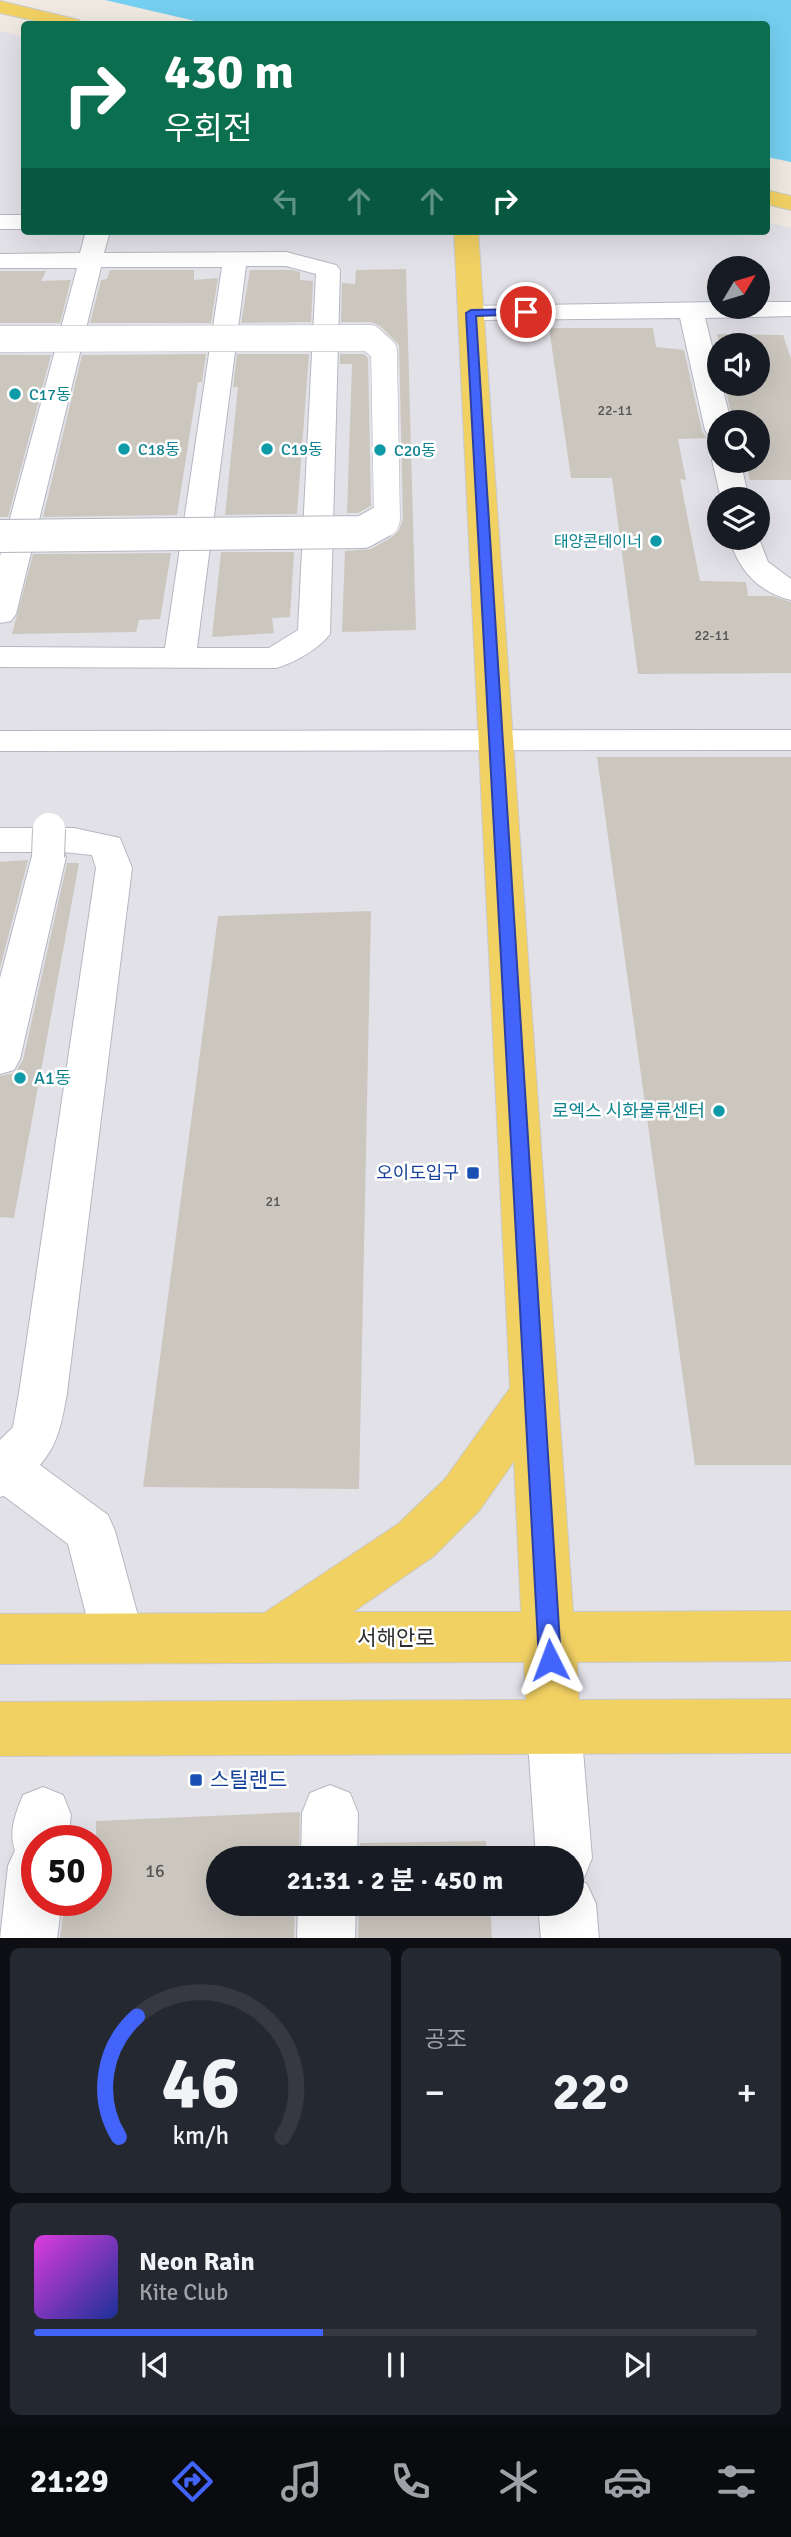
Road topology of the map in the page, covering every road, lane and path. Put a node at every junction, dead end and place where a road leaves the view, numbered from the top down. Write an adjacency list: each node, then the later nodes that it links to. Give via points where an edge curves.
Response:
1 (0, 7): 2 (main road)
2 (59, 21)
3 (770, 198): 4 (main road)
4 (791, 203)
5 (0, 222): 6 (street)
6 (21, 222)
7 (97, 235): 9 (street)
8 (466, 235): 14 (main road)
9 (91, 259): 10 (street); 11 (street); 20 (street)
10 (235, 259): 22 (street); 22 (street, via 286,259 328,270 314,634 276,657)
11 (0, 261)
12 (691, 310): 13 (street); 14 (street); 16 (street)
13 (790, 312)
14 (471, 313): 23 (main road)
15 (0, 339): 17 (street, bridge, via 370,338 384,351 387,519 363,532)
16 (714, 410)
17 (0, 536)
18 (747, 550): 19 (street, via 757,569)
19 (791, 591)
20 (0, 614)
21 (0, 657): 22 (street)
22 (180, 657)
23 (496, 740): 24 (street); 25 (street); 29 (main road)
24 (791, 740)
25 (0, 741)
26 (0, 822): 28 (street, via 18,821 48,849)
27 (0, 840): 30 (street, via 74,840 107,846 114,868 43,1393 35,1436)
28 (0, 1059)
29 (534, 1393): 32 (main road); 33 (main road, via 461,1495 416,1540)
30 (4, 1472): 35 (street, via 90,1531)
31 (791, 1636): 32 (main road, 서해안로)
32 (549, 1637): 33 (main road, 서해안로); 37 (main road)
33 (271, 1638): 35 (main road, 서해안로)
34 (0, 1639): 35 (main road, 서해안로)
35 (118, 1639)
36 (791, 1726): 37 (main road)
37 (554, 1727): 38 (main road); 39 (street)
38 (0, 1729)
39 (563, 1846)
40 (31, 1916): 43 (street)
41 (327, 1916): 44 (street)
42 (568, 1916): 45 (street)
43 (28, 1938)
44 (326, 1938)
45 (570, 1938)

